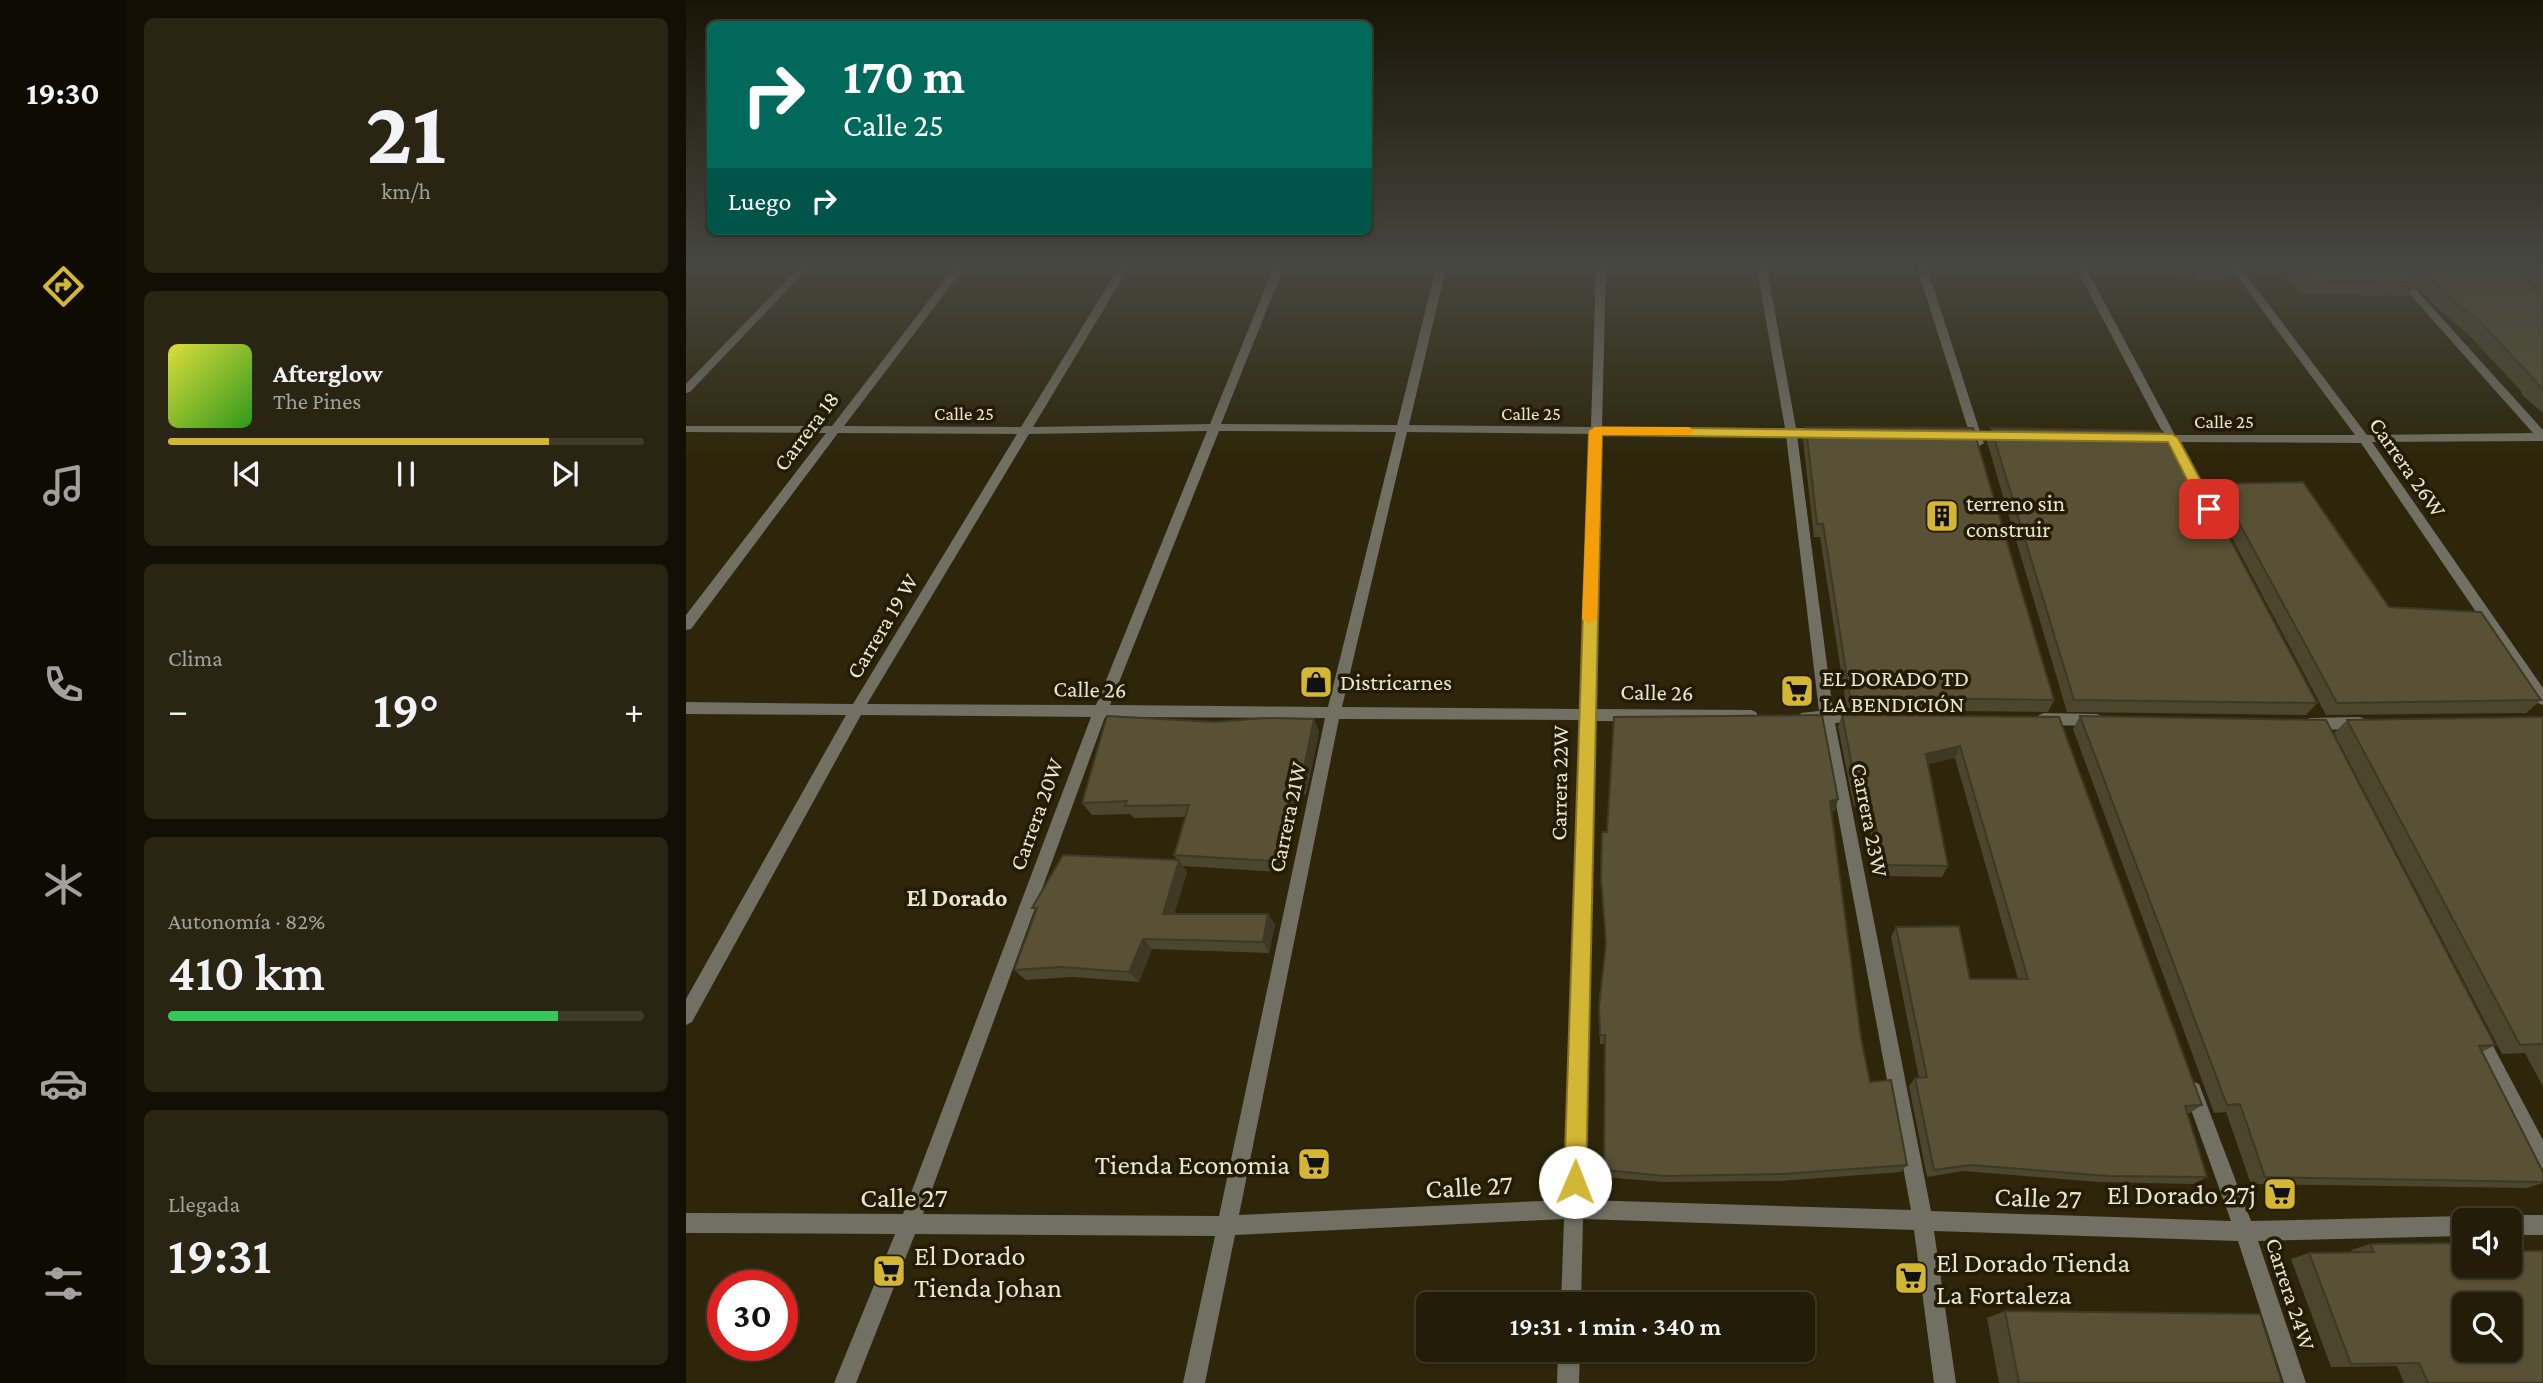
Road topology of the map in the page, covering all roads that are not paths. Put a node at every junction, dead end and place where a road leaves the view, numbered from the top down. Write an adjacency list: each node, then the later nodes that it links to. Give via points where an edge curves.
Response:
1 (745, 329): 12 (street)
2 (912, 329): 15 (street, Carrera 18)
3 (1086, 329): 16 (street, Carrera 19 W)
4 (1255, 329): 13 (street, Carrera 20W)
5 (1426, 329): 17 (street, Carrera 21W)
6 (1599, 329): 18 (street, Carrera 22W)
7 (1773, 329): 19 (street, Carrera 23W)
8 (1942, 329): 22 (street)
9 (2113, 329): 26 (street)
10 (2281, 329): 27 (street, Carrera 26W)
11 (2446, 329): 24 (street)
12 (686, 390)
13 (1216, 427): 16 (street, Calle 25); 17 (street, Calle 25); 34 (street, Carrera 20W)
14 (686, 429): 15 (street, Calle 25)
15 (833, 429): 16 (street, Calle 25); 30 (street, Carrera 18)
16 (1024, 430): 32 (street, Carrera 19 W)
17 (1400, 430): 18 (street, Calle 25); 35 (street, Carrera 21W)
18 (1595, 431): 19 (street, Calle 25); 36 (street, Carrera 22W)
19 (1791, 431): 20 (street, Calle 25); 39 (street, Carrera 23W)
20 (1831, 432)
21 (1950, 435): 22 (street)
22 (1976, 435): 23 (street); 28 (street)
23 (2015, 436)
24 (2543, 436): 27 (street, Calle 25)
25 (2133, 437): 26 (street, Calle 25)
26 (2172, 438): 27 (street, Calle 25); 29 (street)
27 (2364, 439): 31 (street, Carrera 26W)
28 (1983, 461)
29 (2209, 509)
30 (686, 625)
31 (2543, 699)
32 (858, 707): 33 (street, Calle 26); 34 (street, Calle 26); 45 (street, Carrera 19 W)
33 (686, 708)
34 (1100, 712): 35 (street, Calle 26); 52 (street, Carrera 20W)
35 (1334, 714): 36 (street, Calle 26); 55 (street, Carrera 21W)
36 (1587, 714): 37 (street, Calle 26); 49 (street, Carrera 22W)
37 (1760, 716)
38 (1787, 717): 39 (street)
39 (1827, 717): 40 (street); 50 (street, Carrera 23W)
40 (1868, 718)
41 (2032, 719): 42 (street)
42 (2114, 720)
43 (2293, 723): 44 (street)
44 (2376, 723)
45 (686, 1017)
46 (2469, 1018): 48 (street)
47 (2188, 1073): 57 (street, Carrera 24W)
48 (2543, 1159)
49 (1574, 1209): 50 (street, Calle 27); 55 (street, Calle 27); 58 (street, Carrera 22W)
50 (1923, 1221): 57 (street, Calle 27); 63 (street, Carrera 23W)
51 (686, 1223): 52 (street, Calle 27)
52 (909, 1225): 55 (street, Calle 27); 60 (street, Carrera 20W)
53 (2522, 1225): 54 (street)
54 (2543, 1225)
55 (1226, 1226): 61 (street, Carrera 21W)
56 (2452, 1226): 57 (street, Calle 27)
57 (2245, 1231): 64 (street, Carrera 24W)
58 (1571, 1292)
59 (1569, 1362): 62 (street)
60 (845, 1383)
61 (1194, 1383)
62 (1568, 1383)
63 (1945, 1383)
64 (2295, 1383)

